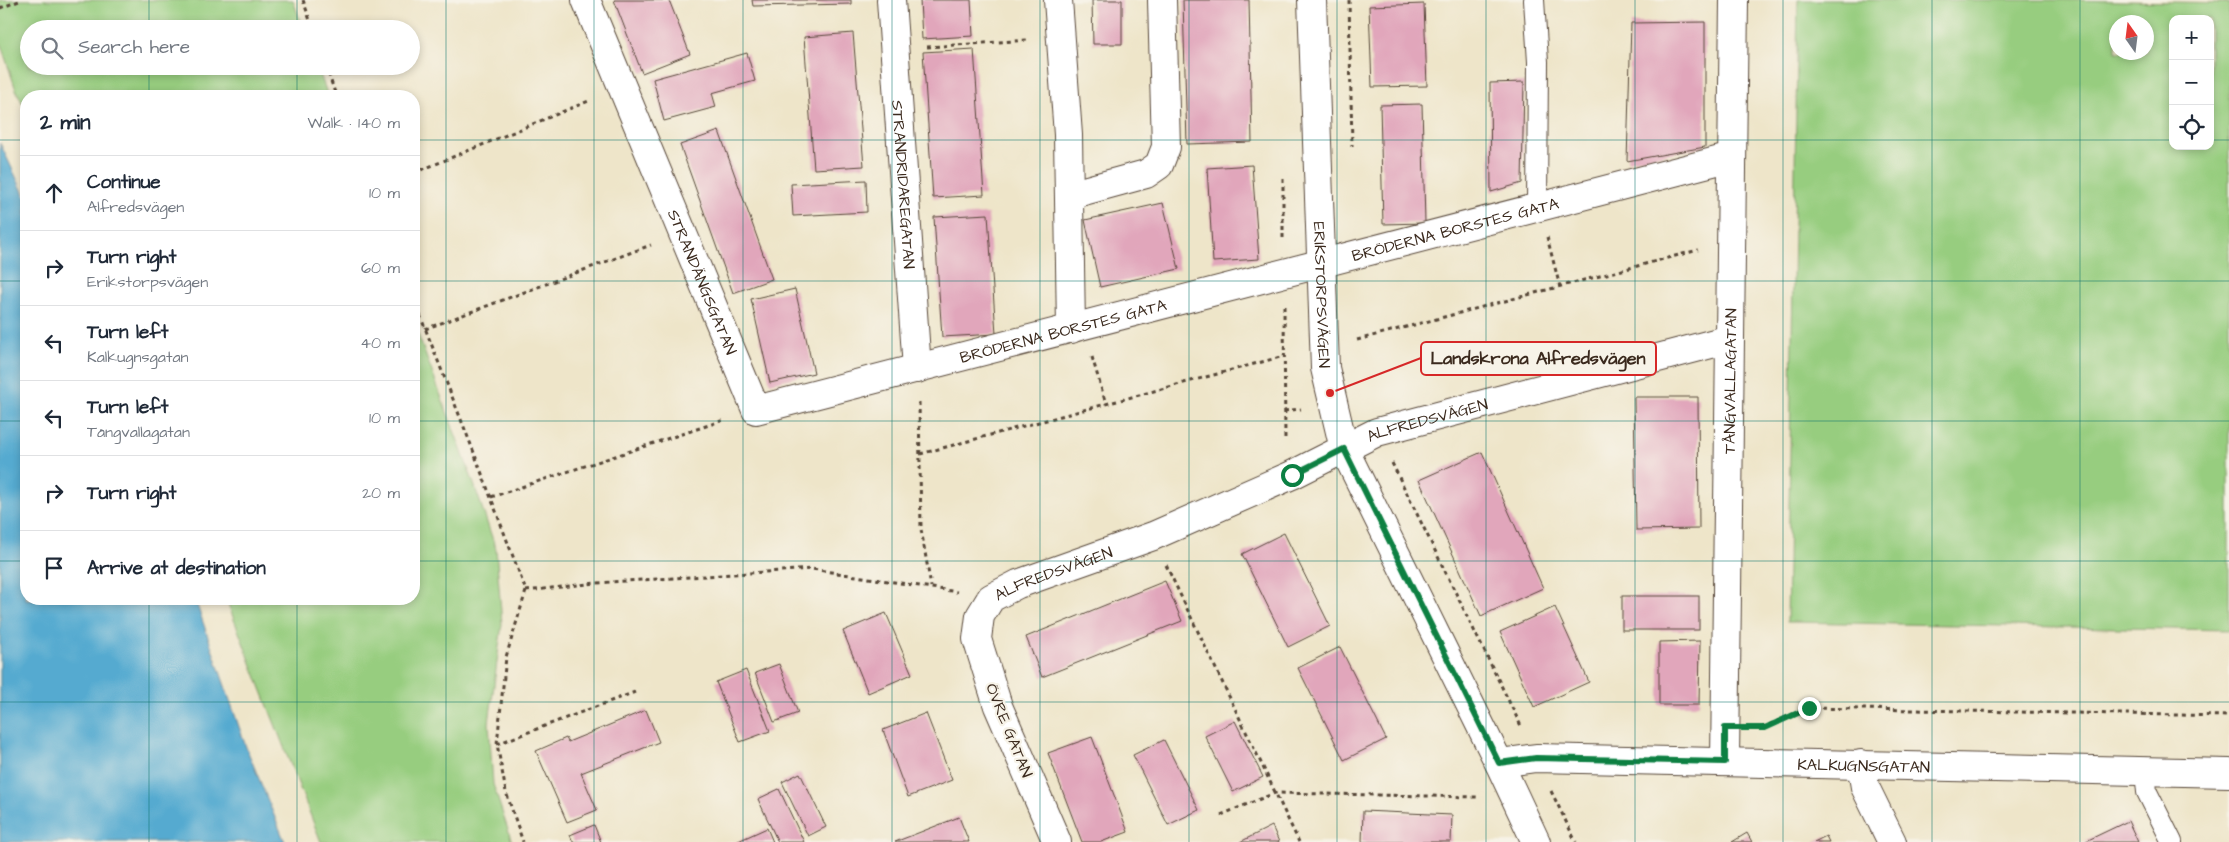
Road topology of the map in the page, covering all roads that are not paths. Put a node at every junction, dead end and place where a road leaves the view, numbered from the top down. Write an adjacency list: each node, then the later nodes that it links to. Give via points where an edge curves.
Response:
1 (586, 0): 14 (street, STRANDÄNGSGATAN, via 756,410)
2 (891, 0): 14 (street, STRANDRIDAREGATAN)
3 (1058, 0): 9 (street)
4 (1162, 0): 9 (street, via 1166,147 1159,165 1146,174)
5 (1312, 0): 11 (street, ERIKSTORPSVÄGEN)
6 (1534, 0): 10 (lane, via 1538,62)
7 (1734, 0): 8 (street, TÅNGVALLAGATAN)
8 (1732, 157): 10 (street, BRÖDERNA BORSTES GATA); 13 (street, TÅNGVALLAGATAN)
9 (1069, 194): 12 (street)
10 (1537, 208): 11 (street, BRÖDERNA BORSTES GATA)
11 (1320, 264): 12 (street, BRÖDERNA BORSTES GATA); 15 (street, ERIKSTORPSVÄGEN, via 1325,368)
12 (1071, 329): 14 (street, BRÖDERNA BORSTES GATA)
13 (1730, 340): 15 (street, ALFREDSVÄGEN, via 1377,432); 17 (street, TÅNGVALLAGATAN)
14 (918, 369)
15 (1344, 449): 16 (street, ALFREDSVÄGEN, via 1153,536 1018,584); 18 (street, ERIKSTORPSVÄGEN)
16 (986, 607): 22 (street, ÖVRE GATAN, via 977,639 998,706)
17 (1725, 762): 18 (street, KALKUGNSGATAN, via 1536,758); 19 (street, KALKUGNSGATAN)
18 (1499, 763): 23 (street, ERIKSTORPSVÄGEN)
19 (1861, 764): 20 (street, KALKUGNSGATAN); 24 (street, via 1865,787)
20 (2145, 771): 21 (street, KALKUGNSGATAN); 25 (lane, via 2147,792)
21 (2229, 772)
22 (1056, 842)
23 (1536, 842)
24 (1892, 842)
25 (2172, 842)

